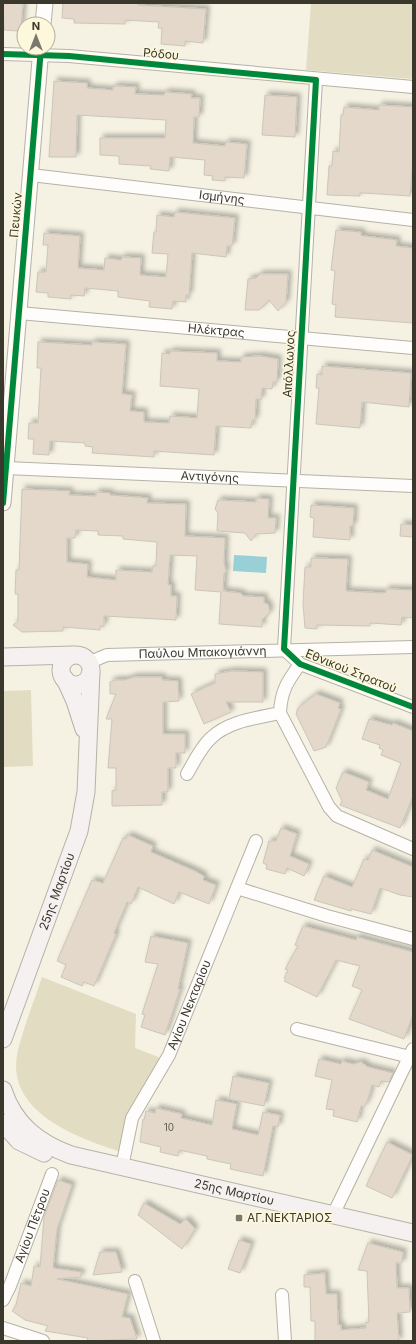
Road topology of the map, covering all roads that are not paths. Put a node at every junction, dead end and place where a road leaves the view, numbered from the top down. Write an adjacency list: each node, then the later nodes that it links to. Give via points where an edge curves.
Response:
1 (45, 3): 2 (street)
2 (44, 16)
3 (16, 53): 5 (street, Ρόδου)
4 (56, 53): 7 (street, Ρόδου)
5 (3, 54)
6 (41, 56): 9 (street, Πευκών)
7 (316, 80): 8 (street, Ρόδου); 10 (street, Απόλλωνος)
8 (413, 87)
9 (30, 175): 10 (street, Ισμήνης); 12 (street, Πευκών)
10 (309, 208): 11 (street, Ισμήνης); 13 (street, Απόλλωνος)
11 (413, 220)
12 (19, 313): 13 (street, Ηλέκτρας); 15 (street, Πευκών)
13 (301, 338): 14 (street, Ηλέκτρας); 16 (street, Απόλλωνος)
14 (413, 348)
15 (6, 468): 16 (street, Αντιγόνης); 18 (street, Πευκών)
16 (292, 481): 17 (street, Αντιγόνης); 20 (street, Απόλλωνος)
17 (413, 486)
18 (3, 503)
19 (413, 647): 20 (street, Παύλου Μπακογιάννη)
20 (284, 649): 24 (street, Εθνικού Στρατού); 25 (street, Παύλου Μπακογιάννη, via 107,656)
21 (73, 655): 22 (main road); 25 (main road, via 83,656); 26 (main road, via 64,660 62,665)
22 (28, 656): 23 (main road); 26 (main road, via 48,664)
23 (3, 657)
24 (300, 664): 27 (street, Εθνικού Στρατού); 28 (street, via 286,683 280,699)
25 (90, 667): 26 (main road, via 87,680 78,685 69,683); 29 (main road, 25ης Μαρτίου)
26 (64, 678): 29 (main road, 25ης Μαρτίου, via 75,701)
27 (413, 707)
28 (280, 714): 30 (street, via 254,718 219,732 210,738); 32 (street, via 329,807 337,816)
29 (87, 738): 36 (main road, 25ης Μαρτίου, via 86,792 79,831)
30 (187, 774)
31 (256, 841): 33 (street, Αγίου Νεκταρίου)
32 (413, 849)
33 (237, 888): 34 (street); 40 (street, Αγίου Νεκταρίου, via 169,1055 132,1118)
34 (413, 939)
35 (297, 1029): 37 (street)
36 (3, 1039)
37 (412, 1053): 42 (street)
38 (6, 1114): 39 (main road, 25ης Μαρτίου, via 36,1138 53,1148); 39 (main road, 25ης Μαρτίου, via 38,1151)
39 (78, 1157): 40 (main road, 25ης Μαρτίου)
40 (122, 1167): 42 (main road, 25ης Μαρτίου)
41 (52, 1174): 46 (street, Αγίου Πέτρου)
42 (333, 1215): 43 (main road, 25ης Μαρτίου)
43 (413, 1233)
44 (134, 1281): 49 (street)
45 (282, 1295): 50 (street)
46 (3, 1300)
47 (3, 1328): 48 (street)
48 (43, 1341)
49 (154, 1341)
50 (285, 1341)

